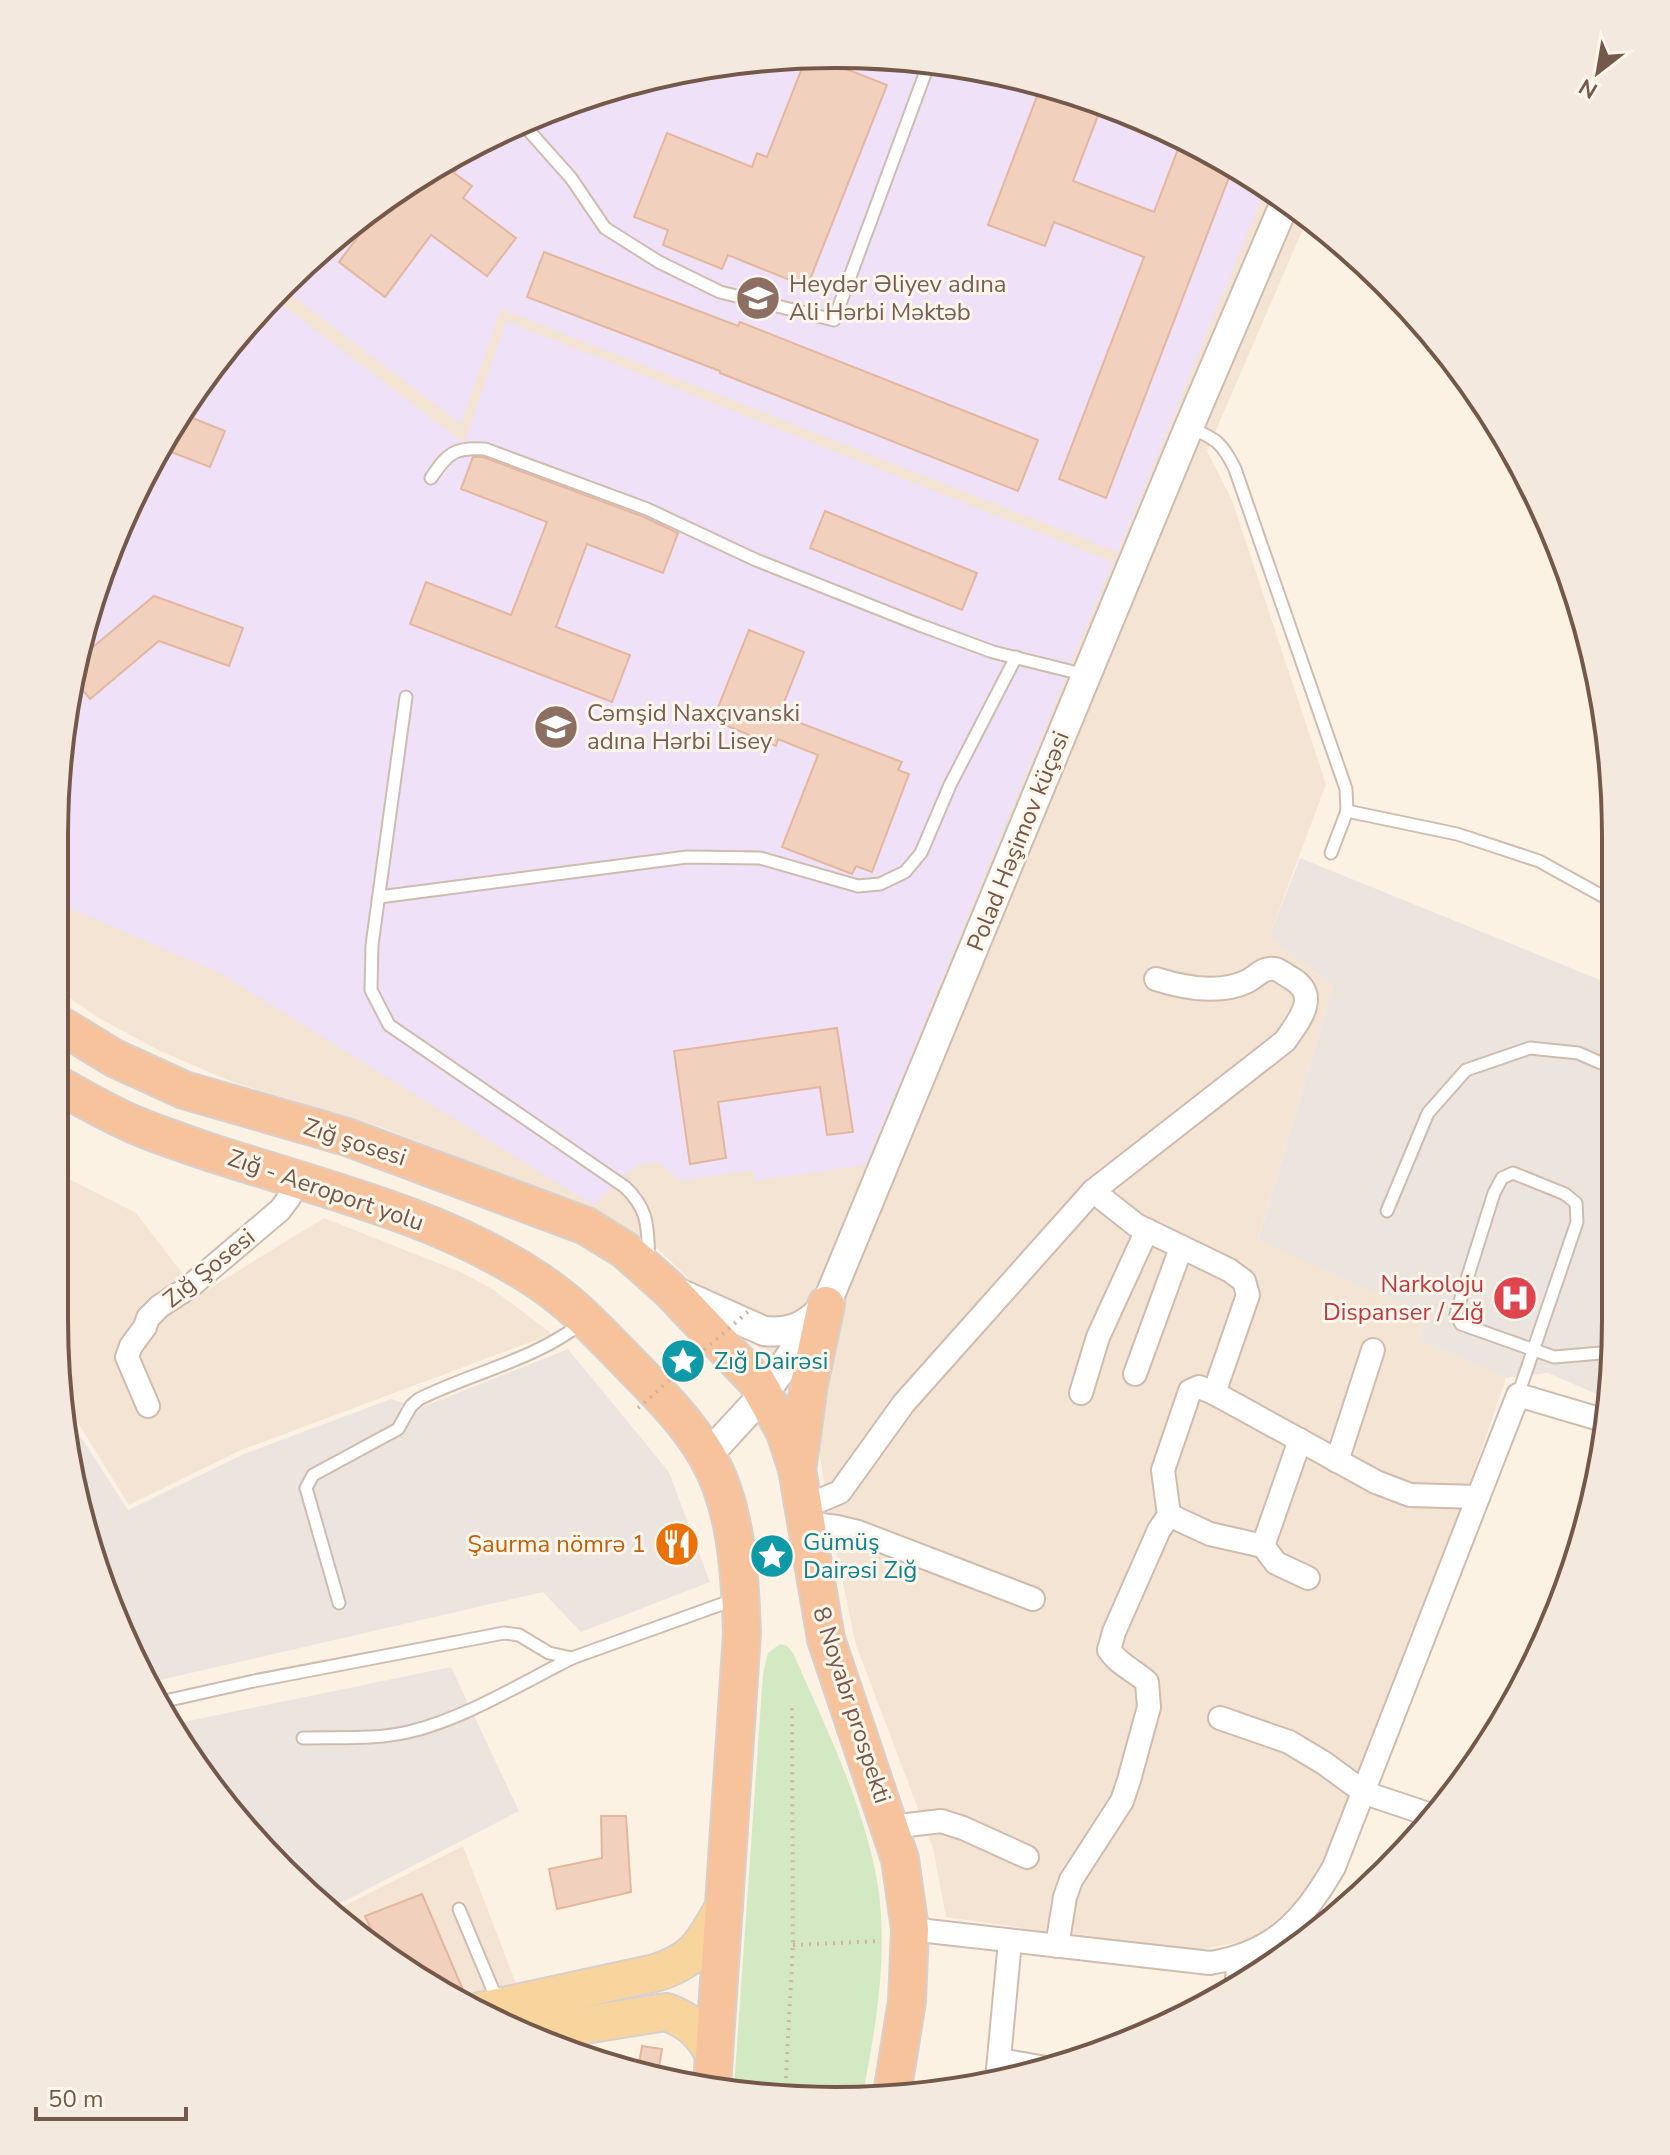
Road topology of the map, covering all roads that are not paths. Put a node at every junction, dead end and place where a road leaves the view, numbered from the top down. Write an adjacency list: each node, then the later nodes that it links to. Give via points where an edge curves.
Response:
1 (925, 74): 2 (lane, via 834,320 720,292 659,262 605,228 571,178)
2 (529, 131)
3 (1281, 211): 4 (street, Polad Həşimov küçəsi)
4 (1189, 427): 7 (street, Polad Həşimov küçəsi); 9 (lane, via 1218,440 1235,469 1346,789)
5 (431, 478): 6 (lane, via 445,457 463,447 485,449 647,509 756,560 917,624)
6 (1016, 657): 7 (lane); 12 (lane, via 921,853 905,872 880,884 858,886 760,858 687,857)
7 (1087, 675): 23 (street, Polad Həşimov küçəsi)
8 (406, 697): 12 (lane)
9 (1347, 811): 10 (lane); 11 (lane, via 1457,834 1539,861)
10 (1331, 853)
11 (1602, 896)
12 (379, 897): 22 (lane, via 371,990 389,1025 625,1187 647,1220)
13 (1156, 979): 18 (street, via 1221,989 1276,969 1301,984 1307,997 1303,1014 1285,1041)
14 (68, 1030): 22 (highway, Zığ şosesi, via 184,1090 347,1137 573,1221 609,1239)
15 (1602, 1063): 19 (lane, via 1578,1053 1530,1048 1466,1070 1428,1113)
16 (68, 1090): 17 (highway, Zığ - Aeroport yolu, via 133,1124)
17 (298, 1178): 24 (highway, Zığ - Aeroport yolu, via 496,1257); 33 (street, Zığ Şosesi, via 280,1210 148,1318 127,1357)
18 (1093, 1191): 20 (street); 41 (street, via 904,1403 840,1492)
19 (1387, 1211)
20 (1147, 1230): 21 (street); 29 (street, via 1098,1337)
21 (1181, 1248): 28 (street); 30 (street, via 1229,1270 1244,1281 1248,1295)
22 (659, 1281): 23 (street, via 764,1331 798,1328); 31 (highway, 8 Noyabr prospekti)
23 (826, 1305): 31 (street, Polad Həşimov küçəsi); 38 (highway)
24 (586, 1319): 36 (highway, via 661,1396); 46 (lane, via 537,1350 419,1399 398,1429 313,1475 306,1488)
25 (1373, 1350): 37 (street)
26 (1533, 1351): 26 (lane, via 1577,1222 1576,1203 1513,1173 1502,1178 1494,1193 1456,1314 1461,1324); 27 (lane, via 1554,1357); 32 (lane)
27 (1601, 1353)
28 (1135, 1374)
29 (1081, 1393)
30 (1214, 1393): 35 (street); 40 (street, via 1199,1387 1190,1391 1180,1417 1163,1470)
31 (764, 1394): 36 (street, Polad Həşimov küçəsi); 38 (highway, 8 Noyabr prospekti)
32 (1518, 1395): 34 (street); 39 (street)
33 (148, 1406)
34 (1595, 1418)
35 (1300, 1440): 37 (street); 42 (street)
36 (707, 1456): 44 (highway, via 730,1519)
37 (1337, 1461): 39 (street, via 1410,1495)
38 (797, 1469): 41 (highway, 8 Noyabr prospekti)
39 (1478, 1497): 51 (street)
40 (1169, 1515): 42 (street, via 1210,1534); 59 (street, via 1109,1650 1147,1682 1149,1707 1122,1801 1065,1897)
41 (804, 1516): 45 (street); 53 (highway, 8 Noyabr prospekti, via 826,1639)
42 (1263, 1546): 43 (street, via 1276,1563)
43 (1308, 1578)
44 (741, 1597): 47 (lane); 55 (highway, via 742,1657)
45 (1033, 1599)
46 (339, 1603)
47 (572, 1658): 48 (lane, via 504,1633); 50 (lane, via 473,1708 411,1732)
48 (169, 1700)
49 (1220, 1718): 51 (street, via 1289,1742)
50 (303, 1738)
51 (1365, 1793): 52 (street); 60 (street, via 1317,1897 1285,1931)
52 (1423, 1812)
53 (891, 1827): 54 (street, via 941,1821); 57 (highway, 8 Noyabr prospekti, via 900,1859)
54 (1027, 1857)
55 (724, 1907): 63 (main road, via 696,1952 679,1965); 66 (highway)
56 (459, 1909): 62 (lane)
57 (895, 1935): 58 (street); 67 (highway, 8 Noyabr prospekti, via 907,2001)
58 (1010, 1941): 59 (street); 65 (street)
59 (1057, 1946): 60 (street, via 1179,1961)
60 (1239, 1958): 61 (street)
61 (1238, 1972)
62 (488, 2004)
63 (496, 2008)
64 (549, 2032): 66 (main road, via 666,2012 682,2017 705,2037)
65 (999, 2069)
66 (713, 2070)
67 (894, 2084)

